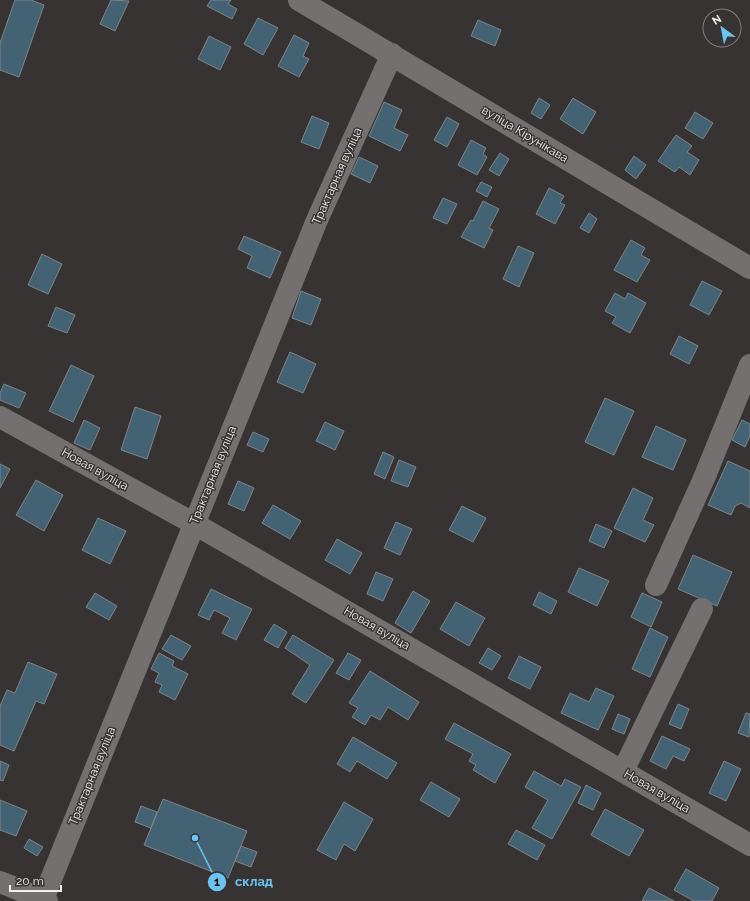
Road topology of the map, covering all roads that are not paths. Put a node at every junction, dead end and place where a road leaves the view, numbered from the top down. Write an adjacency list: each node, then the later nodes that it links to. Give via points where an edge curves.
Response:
1 (299, 0): 2 (street, вуліца Кірунікава)
2 (392, 54): 3 (street, вуліца Кірунікава); 6 (street, Трактарная вуліца, via 317,220)
3 (750, 268)
4 (750, 365): 7 (street, via 705,476)
5 (0, 417): 6 (street, Новая вуліца)
6 (193, 523): 9 (street, Новая вуліца); 12 (street, Трактарная вуліца)
7 (656, 584)
8 (702, 609): 9 (street)
9 (623, 771): 10 (street, Новая вуліца)
10 (750, 845)
11 (0, 882): 12 (street)
12 (45, 900)

